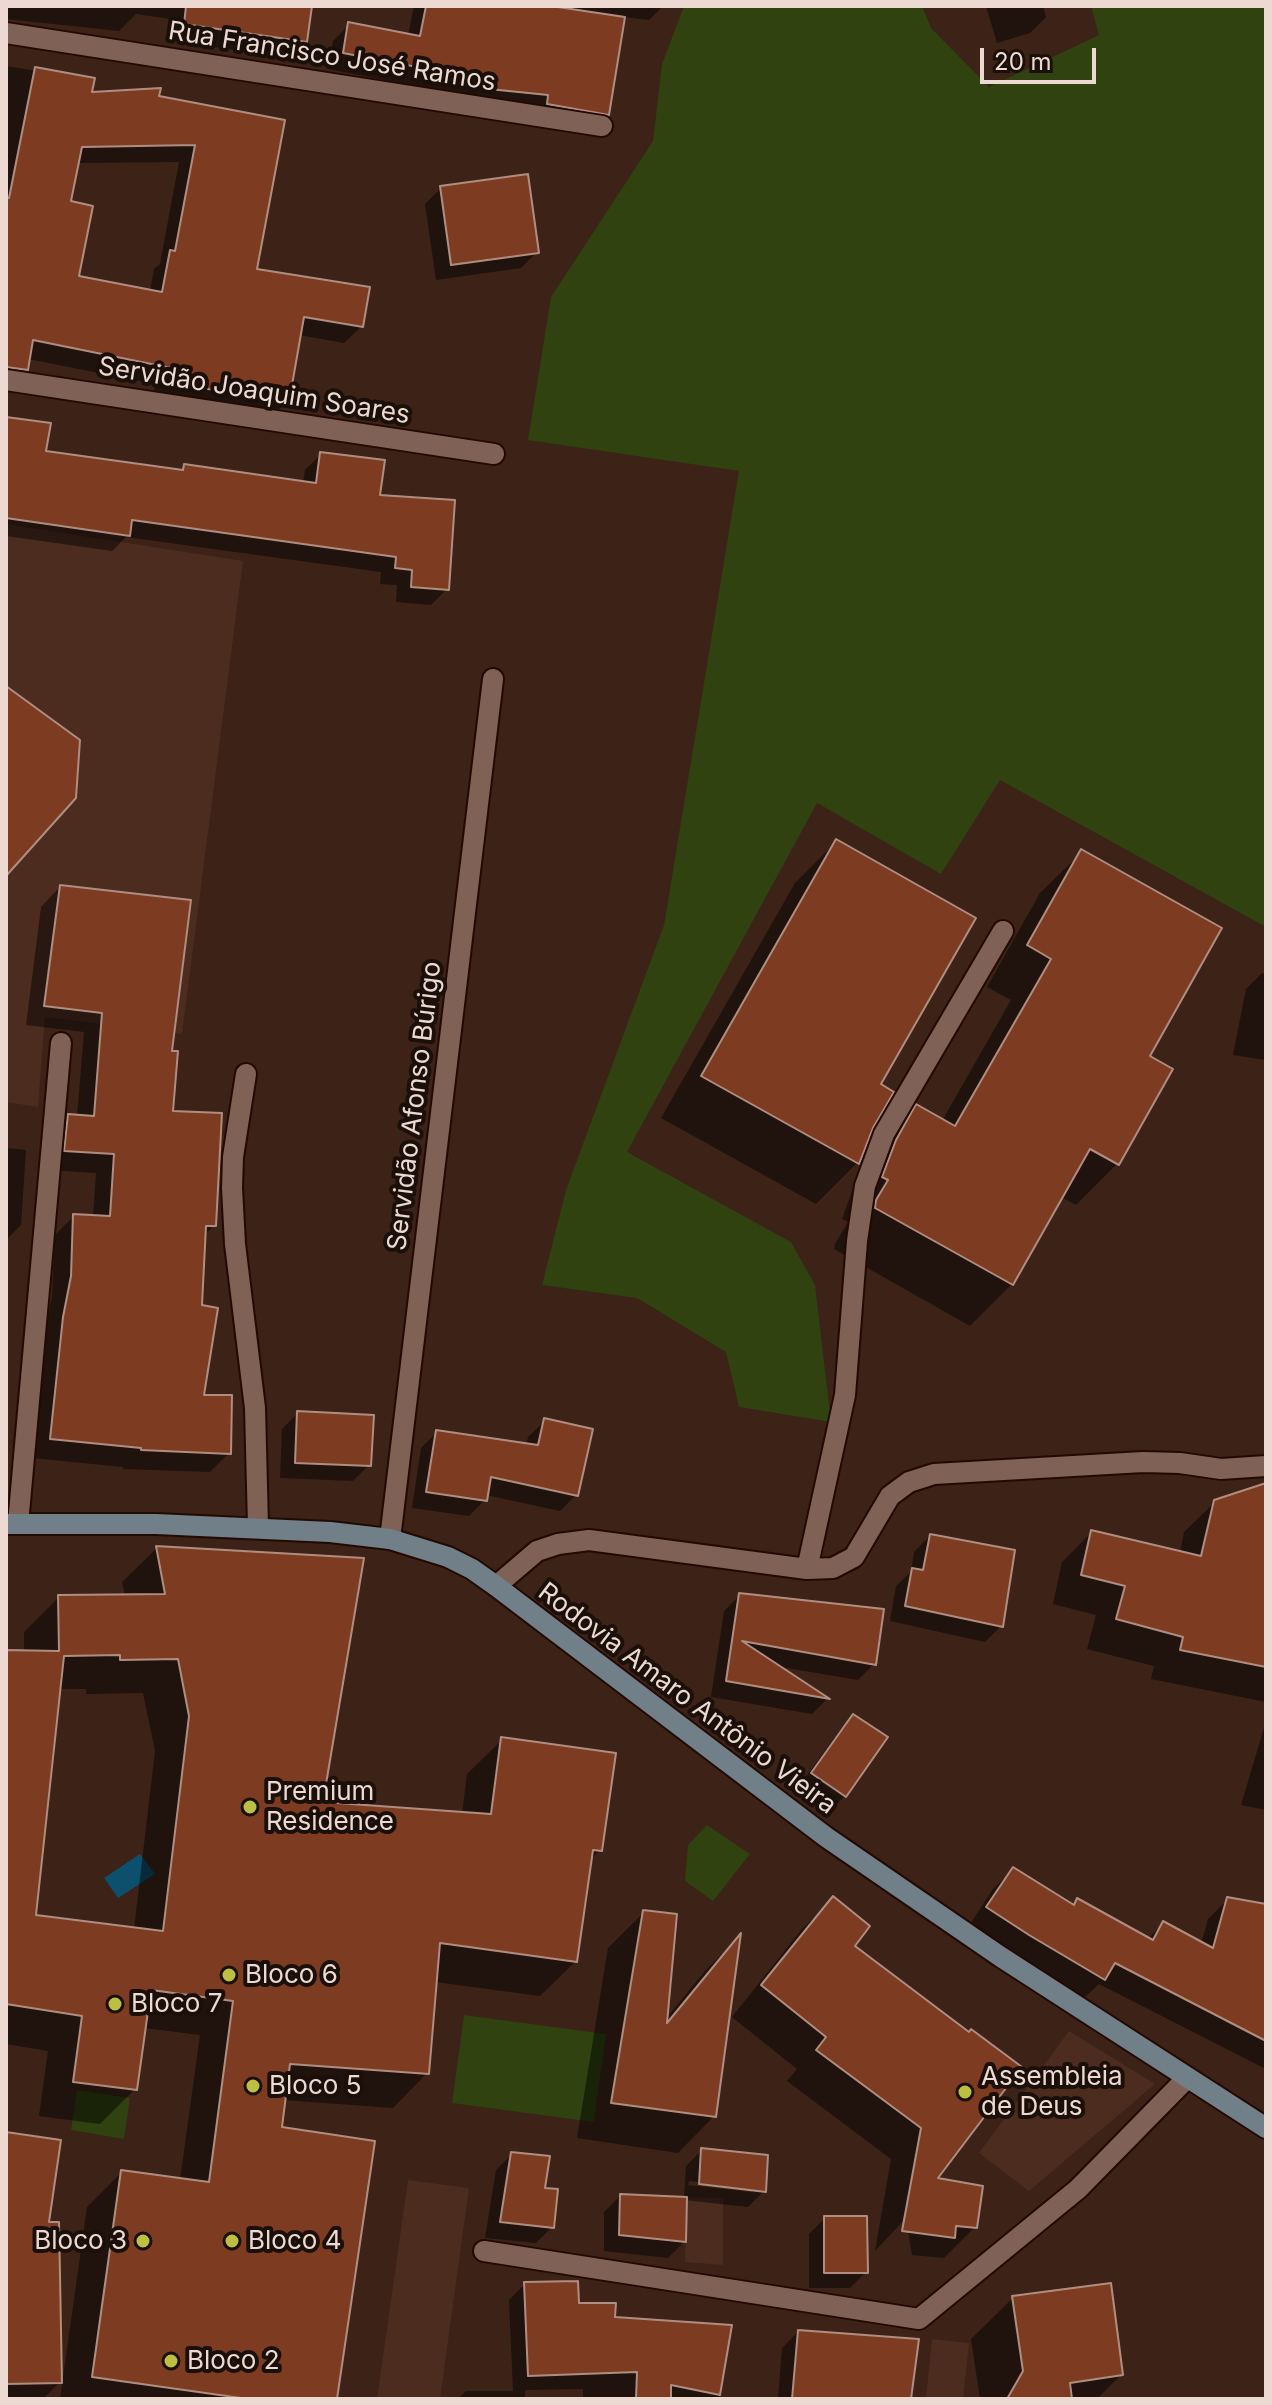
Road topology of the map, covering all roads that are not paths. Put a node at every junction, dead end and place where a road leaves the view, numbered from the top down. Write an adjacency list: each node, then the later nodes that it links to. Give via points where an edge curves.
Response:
1 (6, 33): 2 (street, Rua Francisco José Ramos)
2 (602, 126)
3 (6, 380): 4 (street, Servidão Joaquim Soares)
4 (494, 454)
5 (493, 679): 12 (street, Servidão Afonso Búrigo)
6 (1003, 931): 13 (street, via 884,1134 865,1186 845,1395)
7 (61, 1043): 10 (street)
8 (246, 1074): 11 (street, via 232,1188 254,1396)
9 (1266, 1466): 13 (street, via 1221,1469 1143,1462 934,1474 909,1482 890,1496 854,1557 833,1568)
10 (12, 1524): 11 (main road, Rodovia Amaro Antônio Vieira)
11 (258, 1526): 12 (main road, Rodovia Amaro Antônio Vieira)
12 (390, 1539): 14 (main road, Rodovia Amaro Antônio Vieira, via 448,1557)
13 (807, 1569): 14 (street, via 589,1540 537,1551)
14 (496, 1586): 15 (main road, Rodovia Amaro Antônio Vieira, via 826,1837)
15 (1187, 2078): 16 (main road, Rodovia Amaro Antônio Vieira); 17 (street, via 1078,2189 919,2319)
16 (1266, 2128)
17 (484, 2251)

